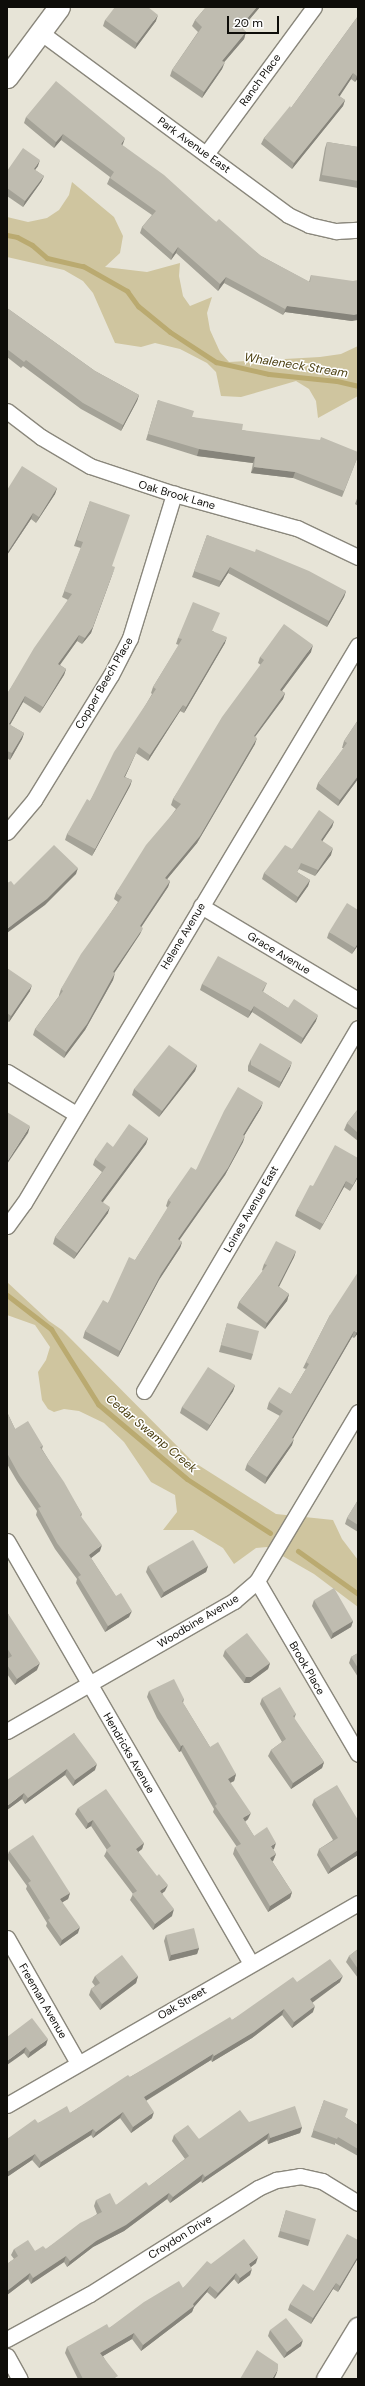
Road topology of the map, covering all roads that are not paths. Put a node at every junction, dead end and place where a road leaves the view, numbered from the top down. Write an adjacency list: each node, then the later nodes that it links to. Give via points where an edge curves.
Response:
1 (59, 7): 3 (street)
2 (314, 7): 5 (street, Ranch Place)
3 (40, 32): 4 (street); 5 (street, Park Avenue East)
4 (7, 77)
5 (206, 154): 6 (street, Park Avenue East, via 288,215 309,225 336,231)
6 (358, 230)
7 (9, 416): 8 (street, Oak Brook Lane, via 90,466)
8 (174, 494): 9 (street, Oak Brook Lane, via 297,528); 11 (street, Copper Beech Place, via 130,638 111,675 34,800)
9 (358, 557)
10 (358, 645): 12 (street, Helene Avenue)
11 (7, 832)
12 (201, 906): 13 (street, Grace Avenue); 16 (street, Helene Avenue)
13 (358, 1000)
14 (358, 1028): 18 (street, Loines Avenue East)
15 (7, 1072): 16 (street)
16 (76, 1114): 17 (street, Helene Avenue, via 24,1203)
17 (7, 1226)
18 (144, 1391)
19 (358, 1412): 21 (street, Woodbine Avenue)
20 (7, 1542): 22 (street, Hendricks Avenue)
21 (257, 1581): 22 (street, Woodbine Avenue, via 234,1601); 24 (street, Brook Place)
22 (90, 1684): 23 (street, Woodbine Avenue); 27 (street, Hendricks Avenue)
23 (7, 1731)
24 (358, 1754)
25 (358, 1902): 27 (street, Oak Street)
26 (7, 1938): 28 (street, Freeman Avenue)
27 (251, 1964): 28 (street, Oak Street)
28 (78, 2063): 29 (street, Oak Street)
29 (7, 2105)
30 (358, 2203): 32 (street, Croydon Drive, via 322,2181 300,2176 276,2180 258,2188 90,2294)
31 (358, 2328): 35 (street)
32 (7, 2340)
33 (7, 2356): 34 (street)
34 (20, 2379)
35 (327, 2379)

